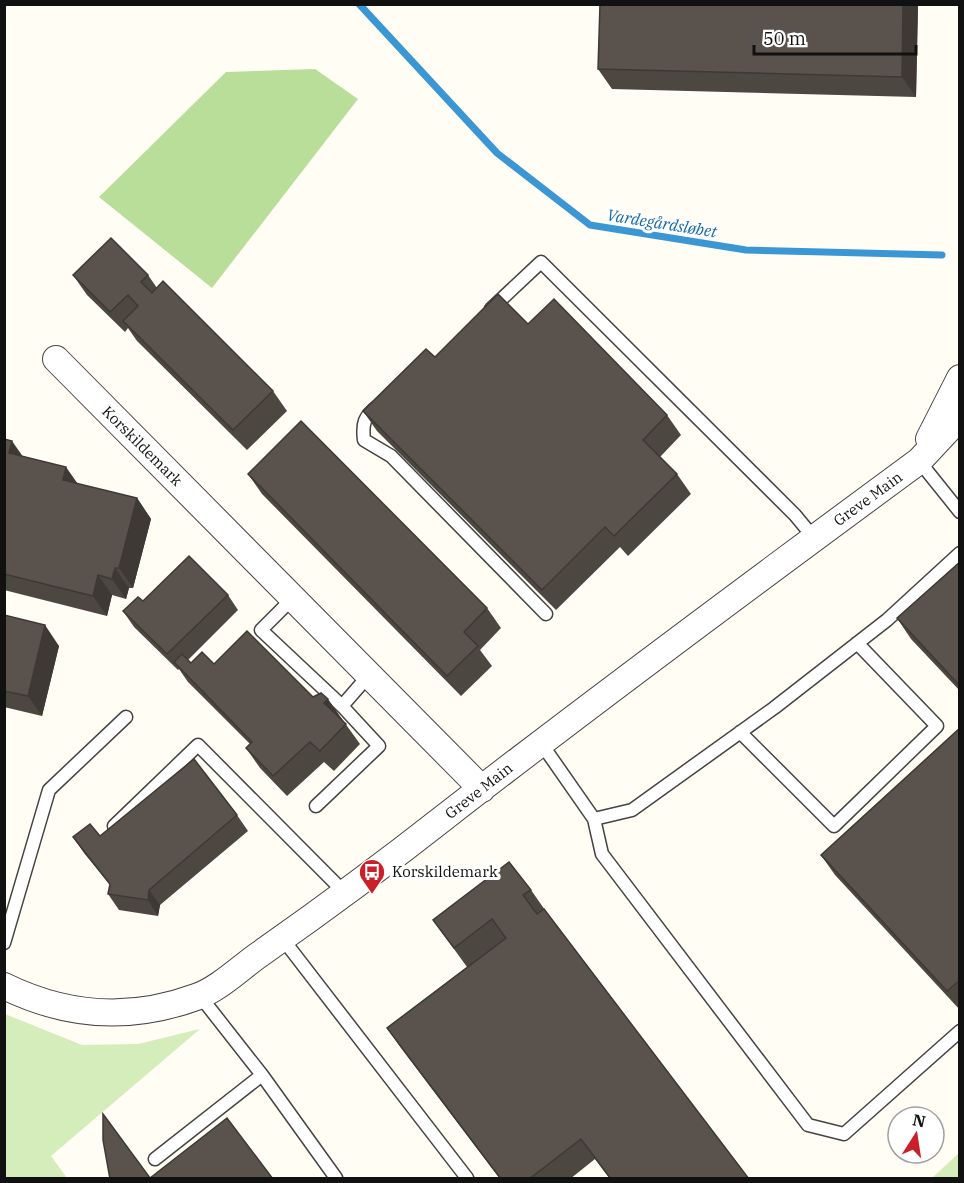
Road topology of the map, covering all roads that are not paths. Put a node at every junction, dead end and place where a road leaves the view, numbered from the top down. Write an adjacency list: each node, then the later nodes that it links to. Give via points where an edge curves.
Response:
1 (480, 319): 8 (lane, via 541,262)
2 (56, 359): 10 (street, Korskildemark)
3 (960, 378): 6 (street, Greve Main)
4 (392, 398): 11 (lane, via 367,414 362,426 364,441 391,456)
5 (960, 417): 6 (street, Greve Main)
6 (919, 461): 7 (lane); 8 (street, Greve Main)
7 (960, 512)
8 (814, 538): 17 (street, Greve Main)
9 (960, 553): 12 (lane)
10 (293, 598): 13 (street, Korskildemark); 14 (lane, via 261,630)
11 (546, 614)
12 (857, 643): 16 (lane); 16 (lane, via 937,726 834,826)
13 (369, 675): 14 (lane); 18 (street, Korskildemark)
14 (342, 706): 19 (lane, via 379,746)
15 (126, 717): 24 (lane, via 49,790)
16 (740, 732): 20 (lane, via 632,810)
17 (540, 743): 18 (street, Greve Main); 20 (lane)
18 (482, 789): 22 (street, Greve Main)
19 (316, 806)
20 (594, 819): 27 (lane, via 602,854 808,1125 844,1134)
21 (114, 826): 22 (lane, via 198,745)
22 (346, 894): 23 (street, Greve Main)
23 (282, 938): 26 (street, Greve Main); 31 (lane)
24 (4, 943)
25 (4, 986): 26 (street, Greve Main, via 32,1000 74,1011 117,1014 159,1009)
26 (200, 996): 28 (lane)
27 (960, 1031)
28 (262, 1075): 29 (lane); 30 (lane)
29 (154, 1159)
30 (336, 1179)
31 (466, 1179)

